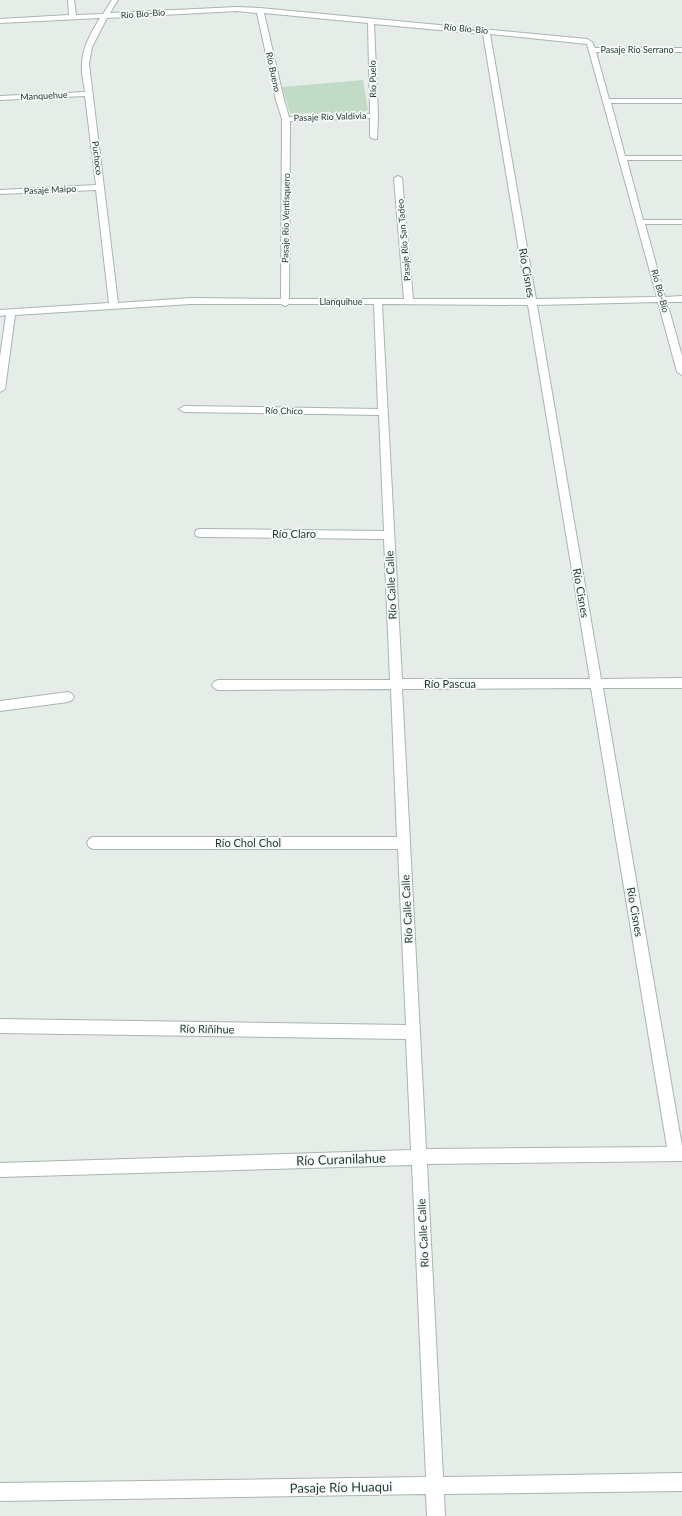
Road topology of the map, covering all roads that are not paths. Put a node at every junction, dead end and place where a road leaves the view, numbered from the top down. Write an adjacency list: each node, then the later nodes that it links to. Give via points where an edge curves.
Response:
1 (71, 0): 5 (street)
2 (115, 0): 4 (street, Puchoco)
3 (260, 10): 4 (street, Río Bío-Bío, via 221,9); 7 (street, Río Bío-Bío); 16 (street, Río Bueno)
4 (105, 16): 5 (street, Río Bío-Bío); 11 (street, Puchoco, via 85,54)
5 (73, 18): 6 (street, Río Bío-Bío)
6 (0, 21)
7 (371, 21): 8 (street, Río Bío-Bío); 15 (street, Río Puelo)
8 (486, 31): 9 (street, Río Bío-Bío, via 582,40 590,43); 30 (street, Río Cisnes)
9 (592, 50): 10 (street, Pasaje Río Serrano); 14 (street, Río Bío-Bío)
10 (682, 50)
11 (89, 94): 12 (street, Manquehue); 22 (street, Puchoco)
12 (0, 98)
13 (682, 101): 14 (street)
14 (607, 102): 19 (street, Río Bío-Bío)
15 (374, 116): 16 (street, Pasaje Río Valdivia); 18 (street, Río Puelo)
16 (286, 119): 17 (street, Río Bueno)
17 (287, 134): 31 (street, Pasaje Río Ventisquero)
18 (374, 137)
19 (622, 158): 20 (street); 24 (street, Río Bío-Bío)
20 (682, 158)
21 (398, 178): 29 (street, Pasaje Río San Tadeo)
22 (101, 188): 23 (street, Pasaje Maipo); 32 (street, Puchoco)
23 (0, 192)
24 (641, 222): 25 (street); 26 (street, Río Bío-Bío)
25 (682, 222)
26 (662, 299): 27 (street, Llanquihue); 30 (street, Llanquihue); 35 (street, Río Bío-Bío)
27 (682, 299)
28 (378, 302): 29 (street, Llanquihue); 31 (street, Llanquihue); 38 (street, Río Calle Calle)
29 (409, 302): 30 (street, Llanquihue)
30 (532, 302): 43 (street, Río Cisnes)
31 (285, 303): 32 (street, Llanquihue, via 191,301)
32 (114, 305): 33 (street, Llanquihue)
33 (11, 312): 34 (street, Llanquihue); 36 (street)
34 (0, 313)
35 (682, 372)
36 (0, 389)
37 (184, 409): 38 (street, Río Chico)
38 (383, 412): 40 (street, Río Calle Calle)
39 (200, 533): 40 (street, Río Claro)
40 (389, 535): 42 (street, Río Calle Calle)
41 (682, 683): 43 (street, Río Pascua)
42 (396, 684): 43 (street, Río Pascua); 44 (street, Río Pascua); 47 (street, Río Calle Calle)
43 (597, 684): 51 (street, Río Cisnes)
44 (218, 685)
45 (68, 697): 46 (street)
46 (0, 706)
47 (404, 842): 48 (street, Río Chol Chol); 50 (street, Río Calle Calle)
48 (93, 843)
49 (0, 1026): 50 (street, Río Riñihue)
50 (413, 1032): 52 (street, Río Calle Calle)
51 (679, 1154): 52 (street, Río Curanilahue)
52 (419, 1157): 53 (street, Río Curanilahue); 55 (street, Río Calle Calle)
53 (0, 1170)
54 (682, 1482): 55 (street, Pasaje Río Huaqui)
55 (435, 1486): 56 (street, Pasaje Río Huaqui); 57 (street, Río Calle Calle)
56 (0, 1492)
57 (436, 1516)

